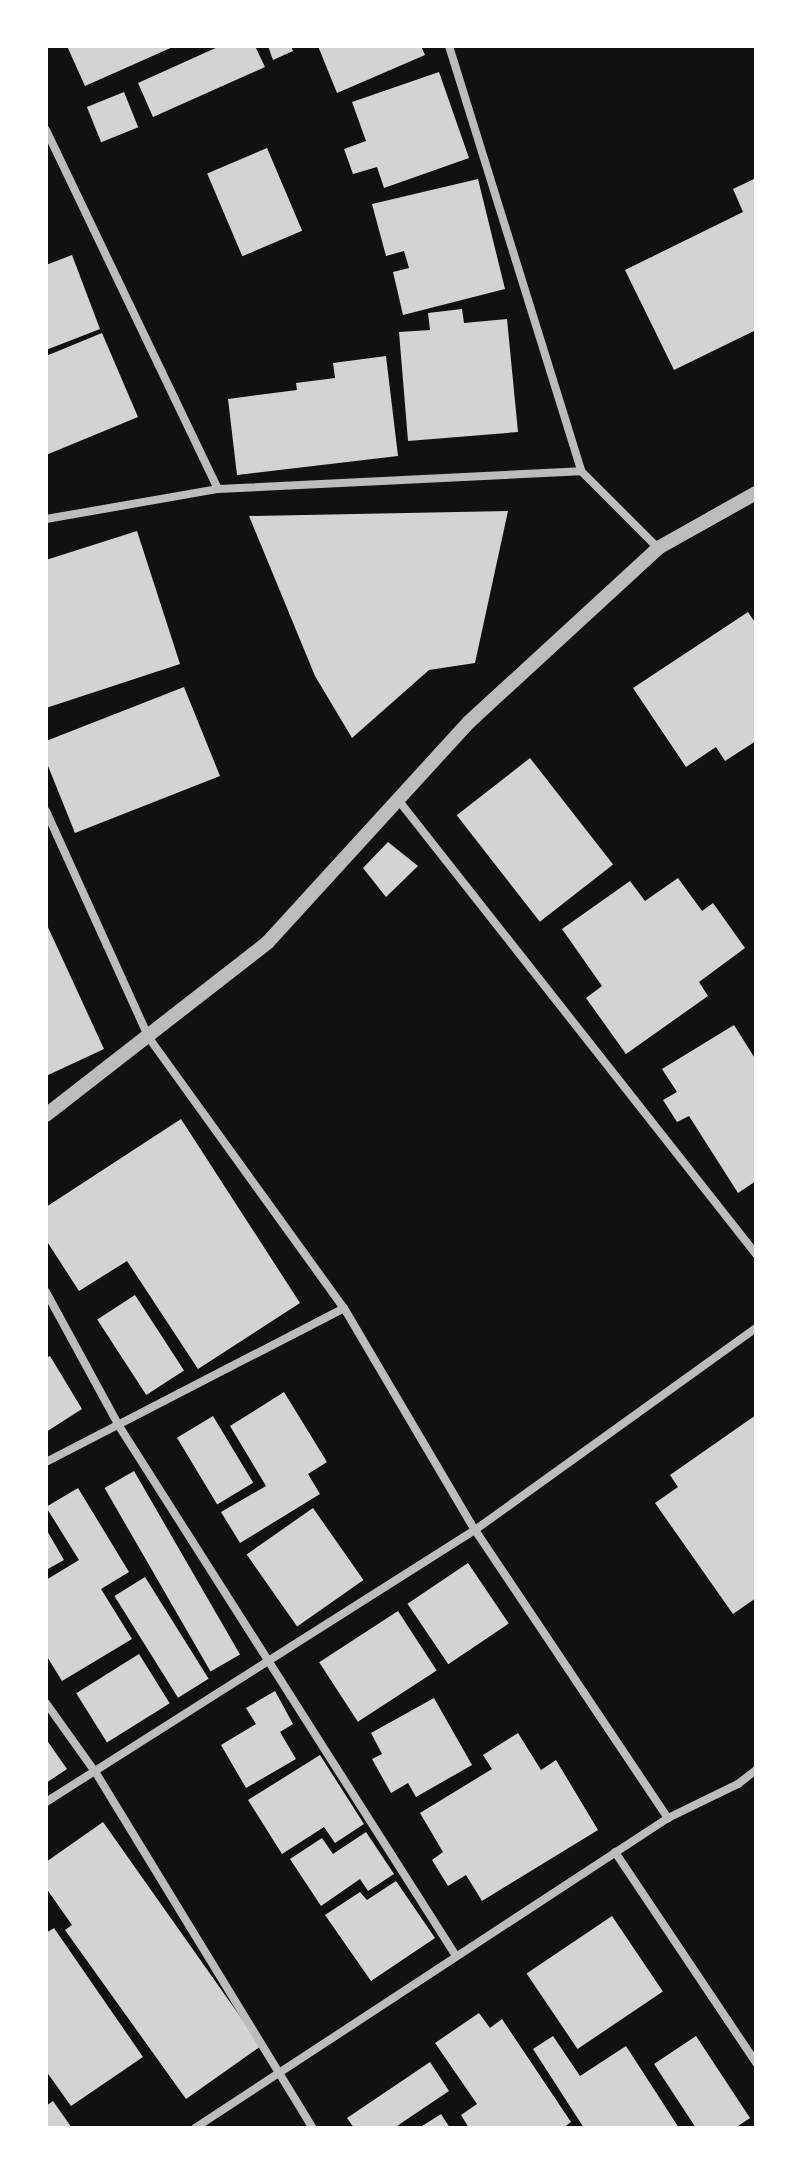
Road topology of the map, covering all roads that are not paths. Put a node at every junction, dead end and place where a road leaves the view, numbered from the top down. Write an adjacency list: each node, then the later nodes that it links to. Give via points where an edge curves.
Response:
1 (449, 46): 3 (street)
2 (46, 130): 4 (street)
3 (581, 471): 4 (street); 7 (street)
4 (218, 489): 6 (street)
5 (756, 493): 7 (street)
6 (46, 519)
7 (658, 548): 8 (street, via 469,722)
8 (399, 801): 10 (street, via 268,942); 12 (street)
9 (46, 811): 10 (street)
10 (149, 1038): 11 (street); 14 (street)
11 (46, 1115)
12 (756, 1254)
13 (46, 1292): 16 (street)
14 (344, 1308): 16 (street); 18 (street)
15 (756, 1328): 18 (street)
16 (119, 1426): 17 (street); 19 (street)
17 (46, 1462)
18 (475, 1530): 19 (street); 26 (street)
19 (268, 1659): 22 (street); 28 (street)
20 (46, 1703): 22 (street)
21 (756, 1770): 24 (street)
22 (96, 1773): 25 (street); 30 (street)
23 (756, 1782): 24 (street)
24 (738, 1784): 26 (street)
25 (46, 1802)
26 (668, 1818): 27 (street)
27 (615, 1852): 28 (street); 29 (street)
28 (456, 1956): 30 (street)
29 (756, 2063)
30 (282, 2075): 31 (street); 32 (street)
31 (195, 2128)
32 (313, 2128)

